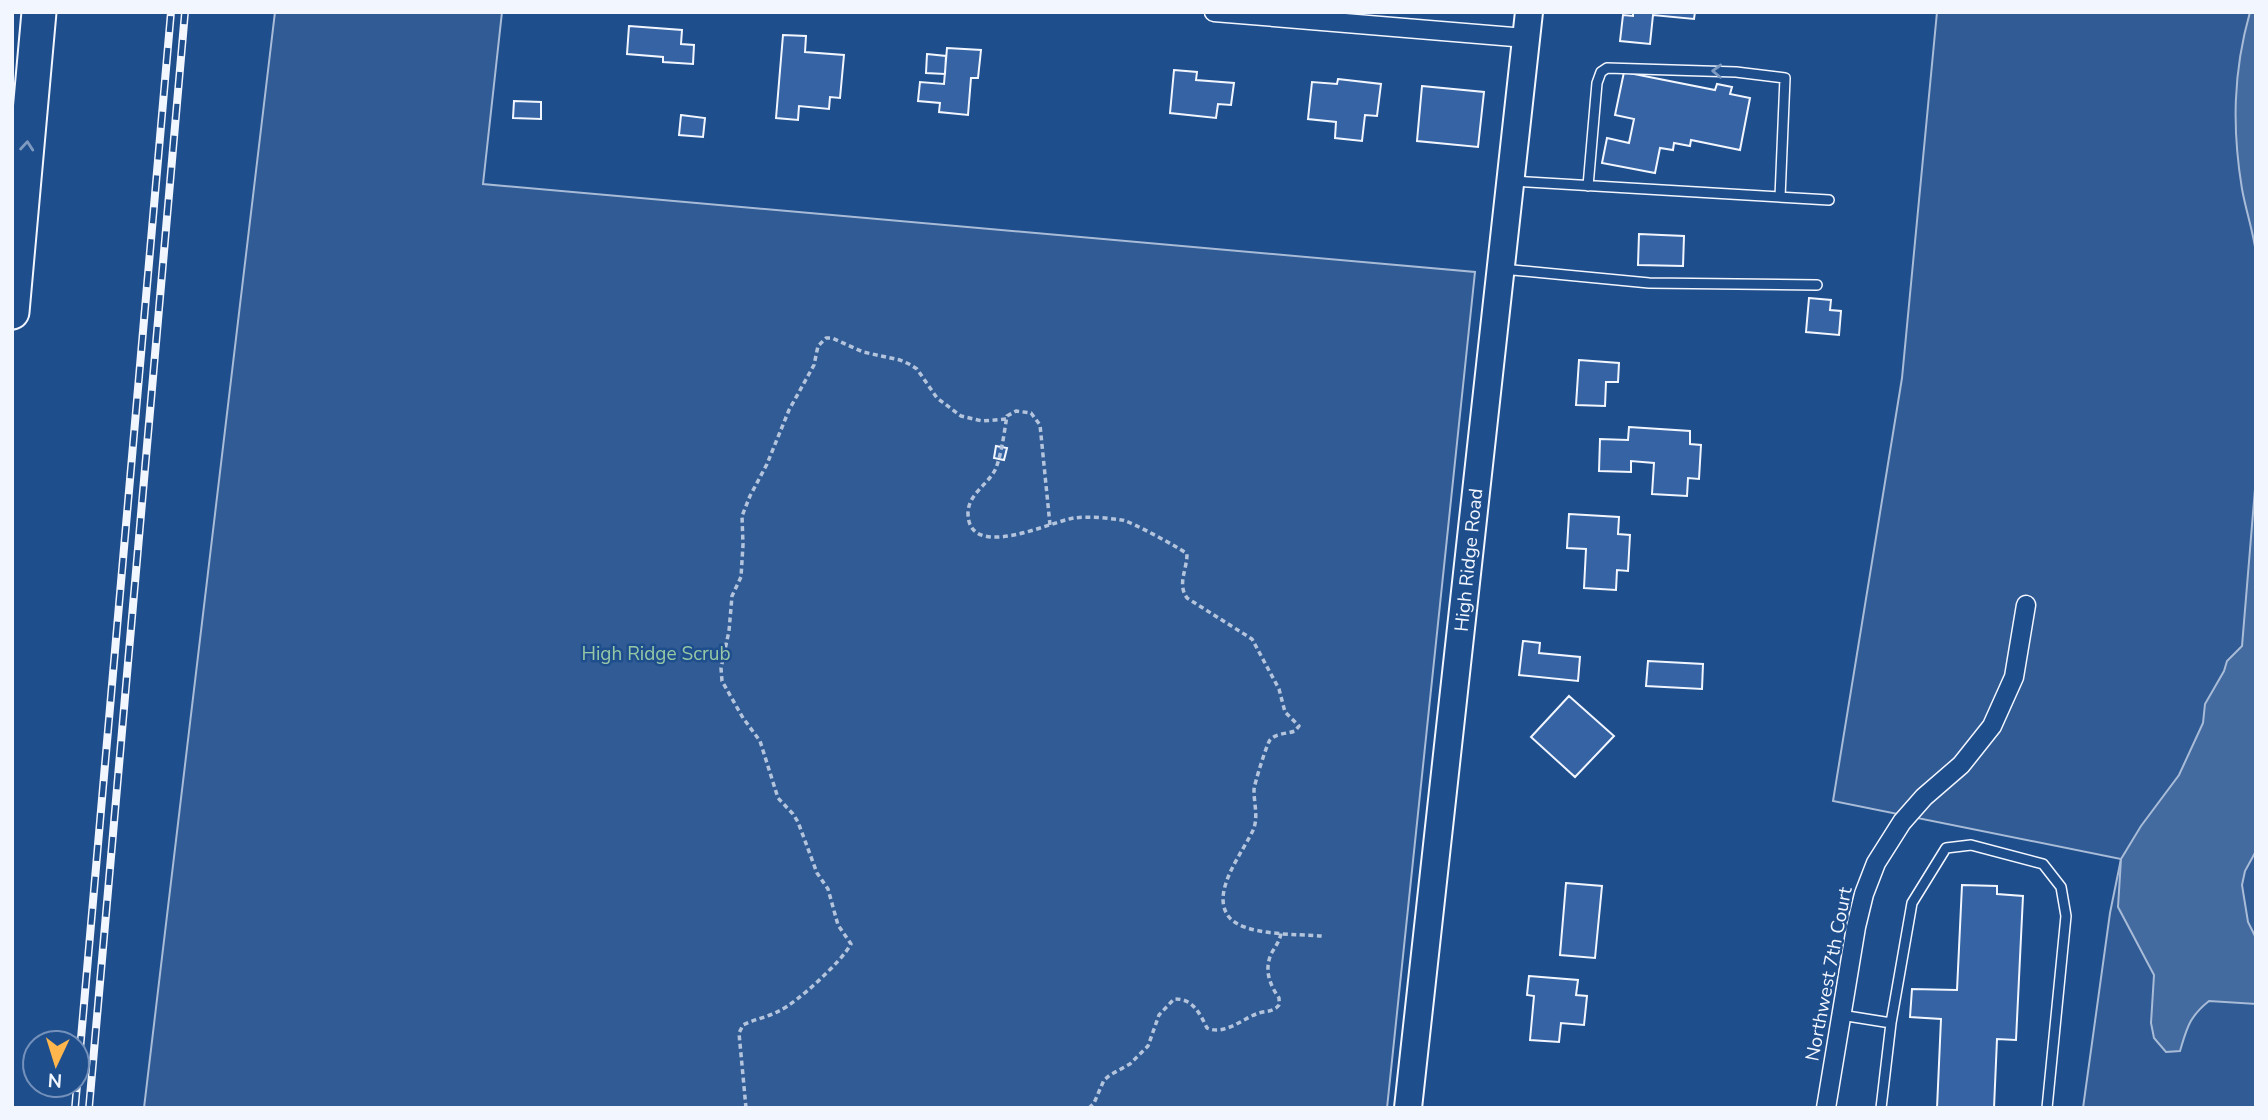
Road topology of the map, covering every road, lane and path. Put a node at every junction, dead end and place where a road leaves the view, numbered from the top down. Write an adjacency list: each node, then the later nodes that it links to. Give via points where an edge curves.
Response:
1 (39, 12): 10 (highway, one-way to 1)
2 (1214, 12): 3 (street)
3 (1527, 25): 4 (street, High Ridge Road)
4 (1510, 181): 5 (lane); 8 (street, High Ridge Road)
5 (1588, 186): 6 (lane); 6 (lane, one-way to 5, via 1785,78 1736,72 1607,68 1601,72)
6 (1780, 197): 7 (lane)
7 (1829, 201)
8 (1500, 269): 9 (lane, via 1649,283); 20 (street, High Ridge Road)
9 (1817, 285)
10 (12, 312)
11 (1007, 419): 12 (path, via 1010,413 1023,411 1041,425); 12 (path, via 995,470 973,497 969,520 982,534 995,537 1019,535); 18 (path, via 982,421 961,416 937,398 909,364 826,338 818,346 814,365 745,508 741,577 733,596 722,681 760,741 778,798 798,822 817,873 828,889 838,925 851,944 792,1002 743,1025 739,1032)
12 (1049, 524): 14 (path, via 1075,518 1125,520 1185,551 1184,594 1253,642 1279,690 1285,712 1299,726 1295,732 1274,736 1267,745 1255,782 1256,819 1232,867 1224,908 1243,927)
13 (2026, 605): 16 (street, Northwest 7th Court, via 2014,677 1992,726 1961,765 1902,821 1876,863 1856,927)
14 (1281, 933): 15 (path); 19 (path, via 1268,968 1278,1006 1214,1031 1207,1028 1193,1005 1174,999 1159,1015 1147,1046 1104,1080)
15 (1322, 936)
16 (1841, 1015): 17 (lane); 21 (street, Northwest 7th Court)
17 (1891, 1023): 22 (lane); 23 (lane, via 1912,903 1946,848 1971,845 2043,864 2061,887 2066,916)
18 (746, 1108)
19 (1089, 1108)
20 (1408, 1108)
21 (1826, 1108)
22 (1881, 1108)
23 (2047, 1108)

